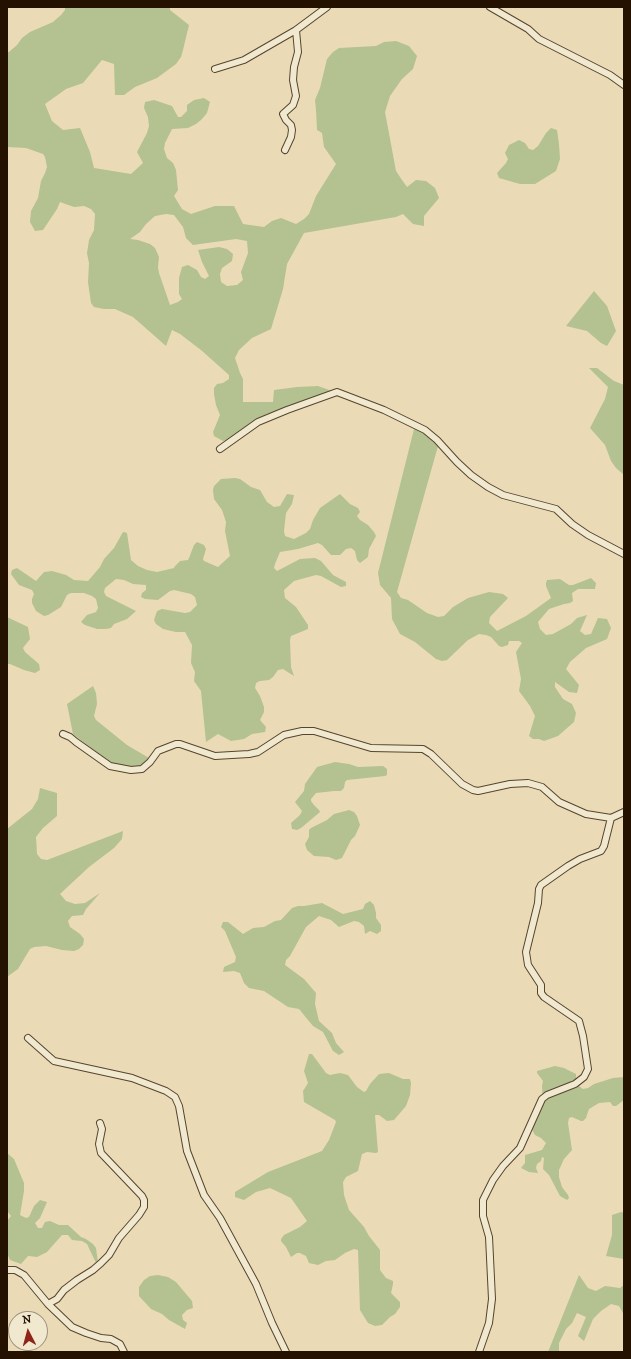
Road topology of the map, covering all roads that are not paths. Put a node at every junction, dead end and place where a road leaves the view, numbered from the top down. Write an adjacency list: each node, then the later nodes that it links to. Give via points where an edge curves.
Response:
1 (327, 7): 3 (street)
2 (490, 7): 5 (street, via 539,39 610,75)
3 (296, 30): 4 (street, via 244,60); 6 (street, via 298,52 293,80 296,96 293,105 283,114 292,127)
4 (215, 69)
5 (624, 85)
6 (285, 150)
7 (220, 449): 8 (street, via 258,422 337,392 384,410 425,430 456,462 488,487 503,495 556,509 588,535)
8 (624, 554)
9 (63, 734): 11 (street, via 110,766 131,770 142,769 158,752 176,744 215,756 249,754 262,750 284,735 314,731 371,748 423,750 431,754 462,784 473,790 528,783 542,787 559,802 586,814)
10 (624, 812): 11 (street)
11 (611, 818): 18 (street, via 601,851 568,866 540,889 526,952 528,965 541,985 544,997 579,1021 588,1068 584,1077 575,1084 542,1099 520,1148 496,1175 483,1200 483,1216 489,1237 492,1299)
12 (28, 1038): 17 (street, via 54,1061 132,1078 175,1097 180,1106 187,1150 204,1195 220,1218 256,1284)
13 (100, 1123): 15 (street, via 101,1153 142,1196 144,1207 109,1255)
14 (7, 1270): 15 (street, via 15,1270 24,1275)
15 (48, 1304): 16 (street, via 77,1331 111,1339 120,1344)
16 (124, 1352)
17 (286, 1352)
18 (479, 1352)

